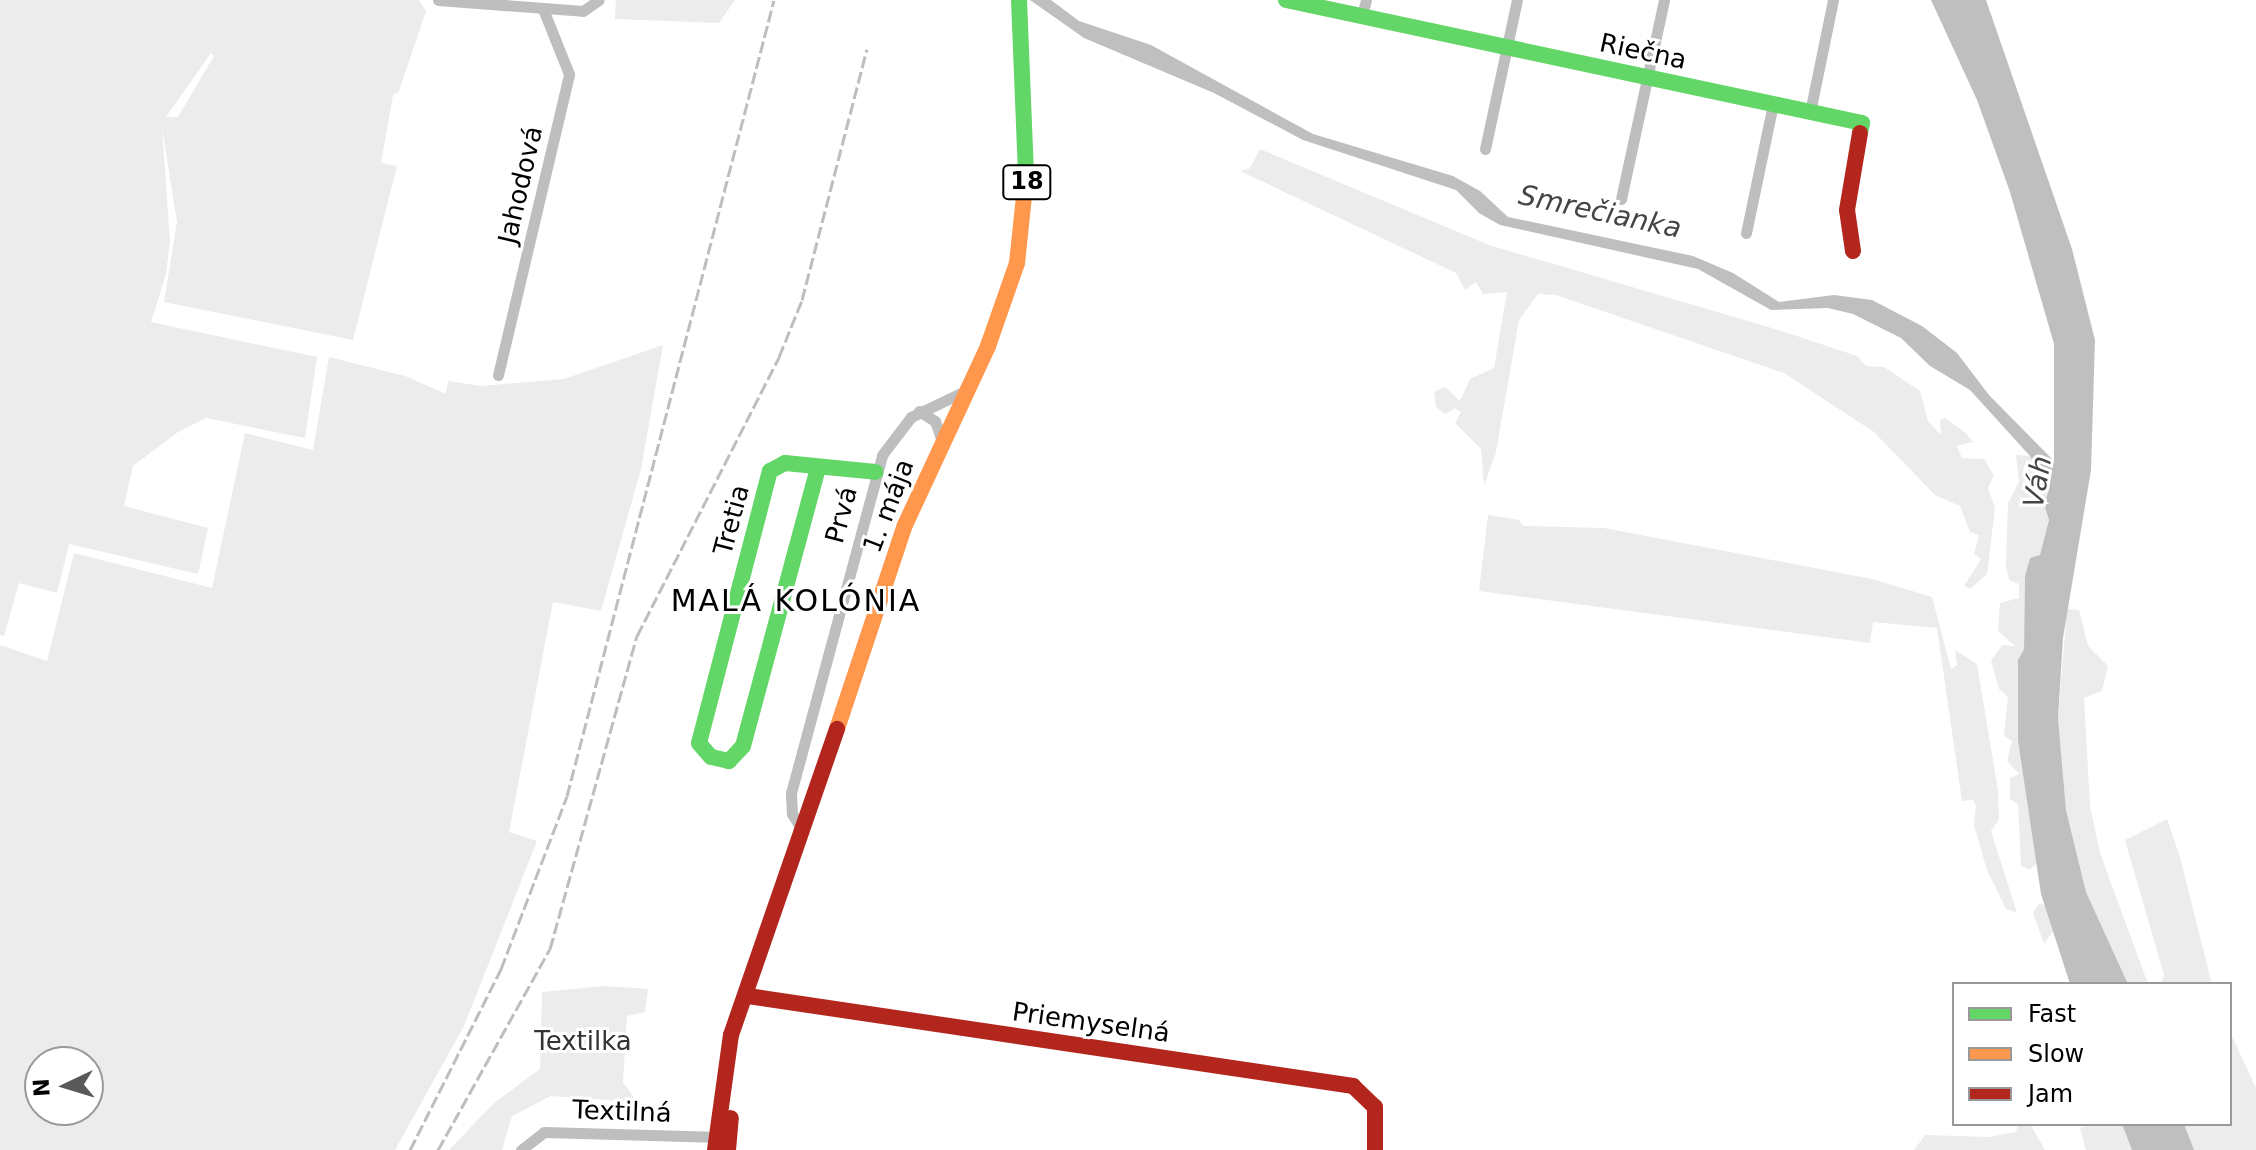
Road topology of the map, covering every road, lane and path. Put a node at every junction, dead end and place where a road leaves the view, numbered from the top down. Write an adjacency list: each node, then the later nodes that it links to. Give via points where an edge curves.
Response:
1 (438, 0): 8 (street)
2 (599, 0): 8 (street, via 583,11)
3 (1019, 0): 19 (street, 1. mája / 18, via 1027,165 1023,231 999,320)
4 (1286, 0): 9 (street, Riečna)
5 (1517, 0): 10 (street)
6 (1664, 0): 11 (street)
7 (1833, 0): 13 (street)
8 (546, 4): 18 (street, Jahodová, via 569,74)
9 (1364, 8): 10 (street, Riečna)
10 (1507, 47): 11 (street, Riečna); 14 (street)
11 (1647, 77): 12 (street, Riečna); 15 (street)
12 (1773, 104): 13 (street, Riečna); 16 (street)
13 (1810, 112): 17 (street, Riečna, via 1862,123 1847,210)
14 (1485, 149)
15 (1621, 199)
16 (1746, 233)
17 (1853, 251)
18 (498, 375)
19 (967, 390): 20 (street, Prvá); 21 (street, 1. mája / 18)
20 (919, 411): 21 (street, via 935,421); 23 (street, Prvá, via 889,440)
21 (941, 438): 24 (street, 1. mája / 18, via 905,525)
22 (818, 468): 22 (street, Tretia, via 743,746 729,761 711,757 699,743 773,467); 23 (street)
23 (876, 472): 24 (street, Prvá, via 791,793 792,814)
24 (803, 832): 25 (street, 1. mája / 18)
25 (748, 996): 27 (street, 1. mája / 18, via 731,1035); 30 (street, Priemyselná, via 1353,1086 1374,1103)
26 (621, 1135): 27 (street, Textilná); 28 (street, Textilná, via 544,1132); 29 (street)
27 (722, 1144)
28 (521, 1150)
29 (620, 1150)
30 (1375, 1150)

